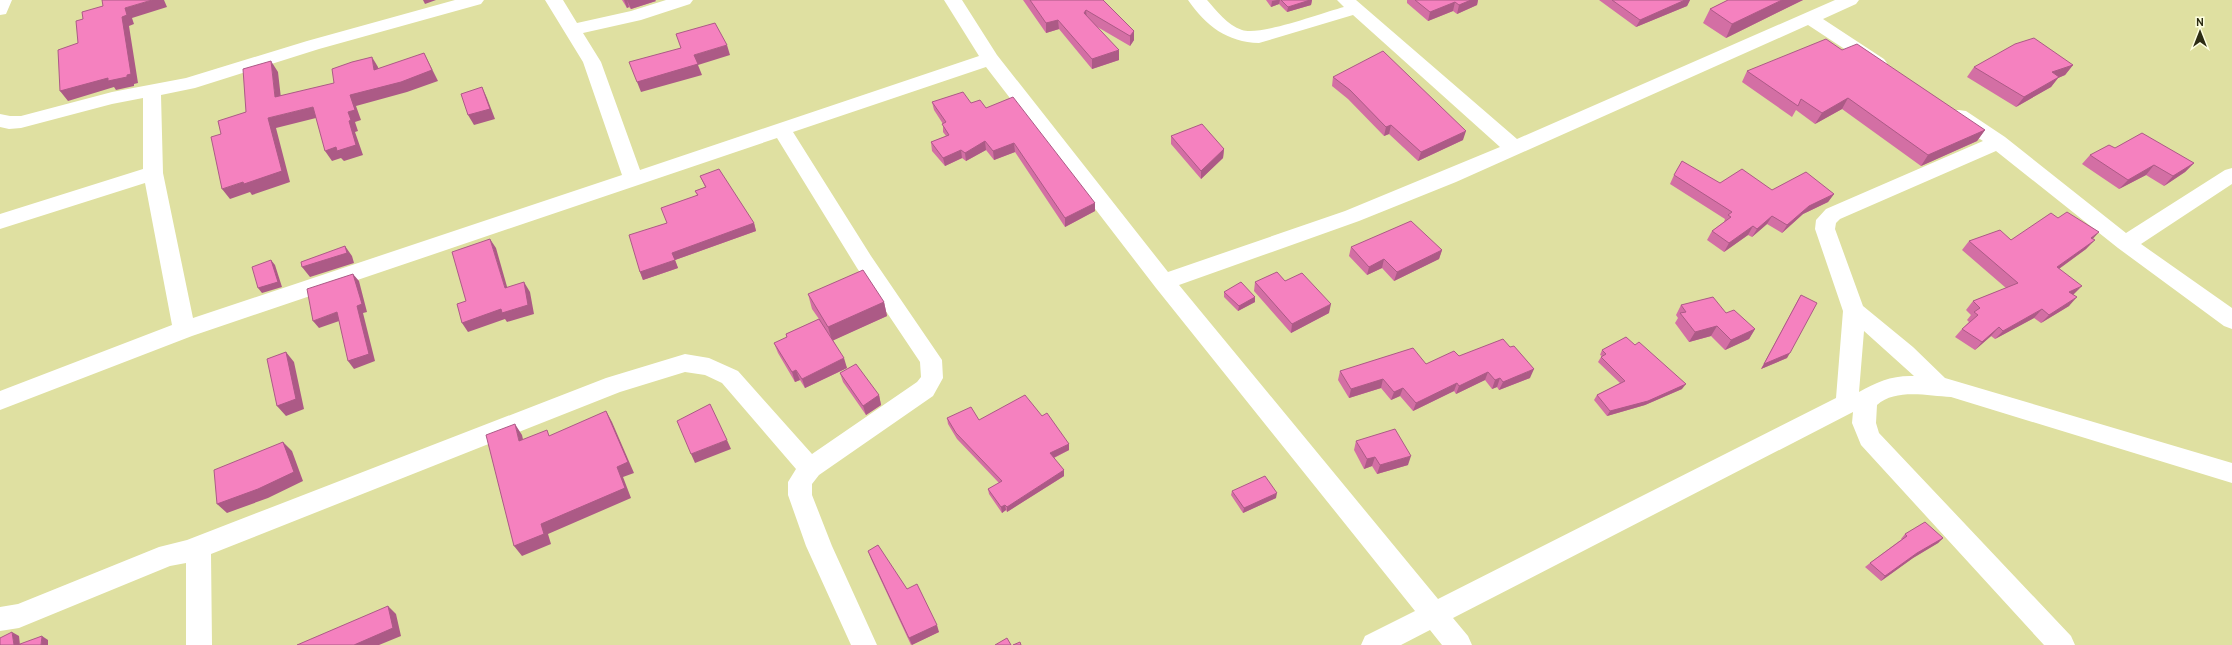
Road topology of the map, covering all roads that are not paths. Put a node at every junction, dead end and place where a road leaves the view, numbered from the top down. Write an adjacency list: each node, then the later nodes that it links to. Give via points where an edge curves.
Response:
1 (3, 0): 9 (street)
2 (475, 0): 14 (street, via 313,45 188,84)
3 (554, 0): 11 (street)
4 (684, 0): 11 (street, via 635,16)
5 (954, 0): 12 (street)
6 (1197, 0): 8 (street, via 1231,34 1245,38 1259,37)
7 (1850, 0): 10 (street)
8 (1351, 5): 19 (street)
9 (0, 10)
10 (1810, 18): 13 (street); 19 (street)
11 (572, 30): 22 (street, via 592,62)
12 (990, 59): 17 (street); 25 (street)
13 (1894, 73)
14 (152, 91): 16 (street, via 112,98 21,122 9,123); 20 (street)
15 (1945, 107): 18 (street)
16 (0, 120)
17 (781, 129): 22 (street); 32 (street, via 864,262 931,360 932,378 925,389)
18 (1998, 142): 24 (street); 26 (street, via 1833,214 1826,220 1825,229)
19 (1514, 148): 25 (street, via 1352,216)
20 (153, 173): 23 (street); 28 (street)
21 (2232, 175): 24 (street)
22 (633, 179): 28 (street)
23 (0, 222)
24 (2125, 243): 27 (street)
25 (1164, 282): 35 (street)
26 (1854, 311): 29 (street, via 1905,353); 31 (street)
27 (2232, 320)
28 (184, 330): 30 (street)
29 (1939, 387): 31 (street, via 1890,387); 33 (street, via 1951,388)
30 (0, 401)
31 (1857, 402): 35 (street); 41 (street, via 1869,438)
32 (810, 468): 34 (street, via 730,377 709,367 685,363 614,385); 38 (street, via 800,482 800,495 819,546)
33 (2232, 473)
34 (188, 551): 36 (street, via 168,555 19,616); 37 (street, via 199,556)
35 (1434, 614): 39 (street); 40 (street)
36 (0, 619)
37 (199, 645)
38 (864, 645)
39 (1374, 645)
40 (1459, 645)
41 (2062, 645)

